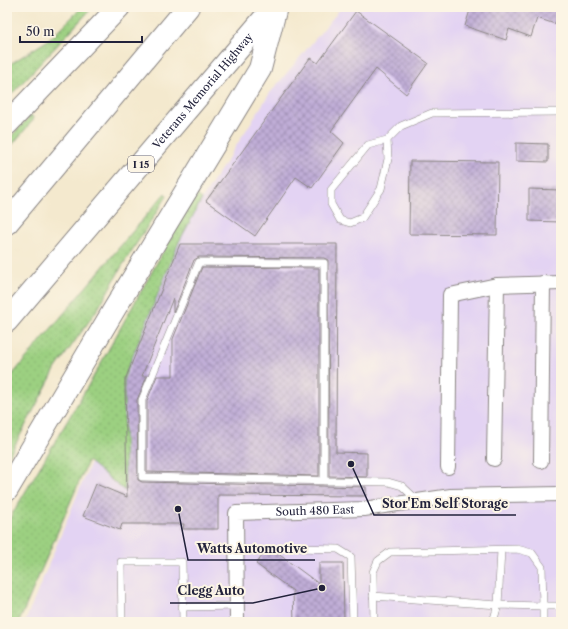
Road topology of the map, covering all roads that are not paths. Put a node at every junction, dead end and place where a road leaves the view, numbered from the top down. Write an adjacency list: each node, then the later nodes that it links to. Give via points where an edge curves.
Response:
1 (119, 7): 5 (highway)
2 (188, 7): 7 (highway)
3 (275, 7): 11 (highway, Veterans Memorial Highway / I 15); 16 (highway, via 260,69)
4 (561, 112): 6 (lane, via 432,112 401,126)
5 (7, 124)
6 (387, 140): 6 (lane, via 368,145 332,190 332,204 340,220 350,223 362,218 381,189 388,158)
7 (7, 223)
8 (561, 282): 9 (street)
9 (544, 283): 10 (street); 13 (street)
10 (497, 285): 12 (street); 14 (street, via 450,295)
11 (7, 321)
12 (494, 459)
13 (541, 461)
14 (448, 467)
15 (324, 481): 15 (lane, via 142,478 142,400 199,262 324,263); 18 (lane, via 397,483)
16 (7, 490)
17 (561, 494): 18 (street, South 480 East, via 451,496)
18 (418, 501): 23 (street, South 480 East, via 364,509 236,513)
19 (297, 548): 30 (lane, via 338,549 352,557)
20 (501, 550): 21 (lane, via 390,552 378,561 373,572); 22 (lane); 24 (lane, via 517,549 532,553 542,567)
21 (373, 596): 22 (lane); 31 (lane)
22 (498, 605): 24 (lane); 32 (lane)
23 (237, 606): 26 (lane); 29 (street)
24 (543, 606): 25 (lane); 33 (lane)
25 (561, 606)
26 (182, 607): 27 (lane, via 182,562 121,562); 28 (lane)
27 (122, 622)
28 (182, 622)
29 (237, 622)
30 (353, 622)
31 (374, 622)
32 (493, 622)
33 (543, 622)

